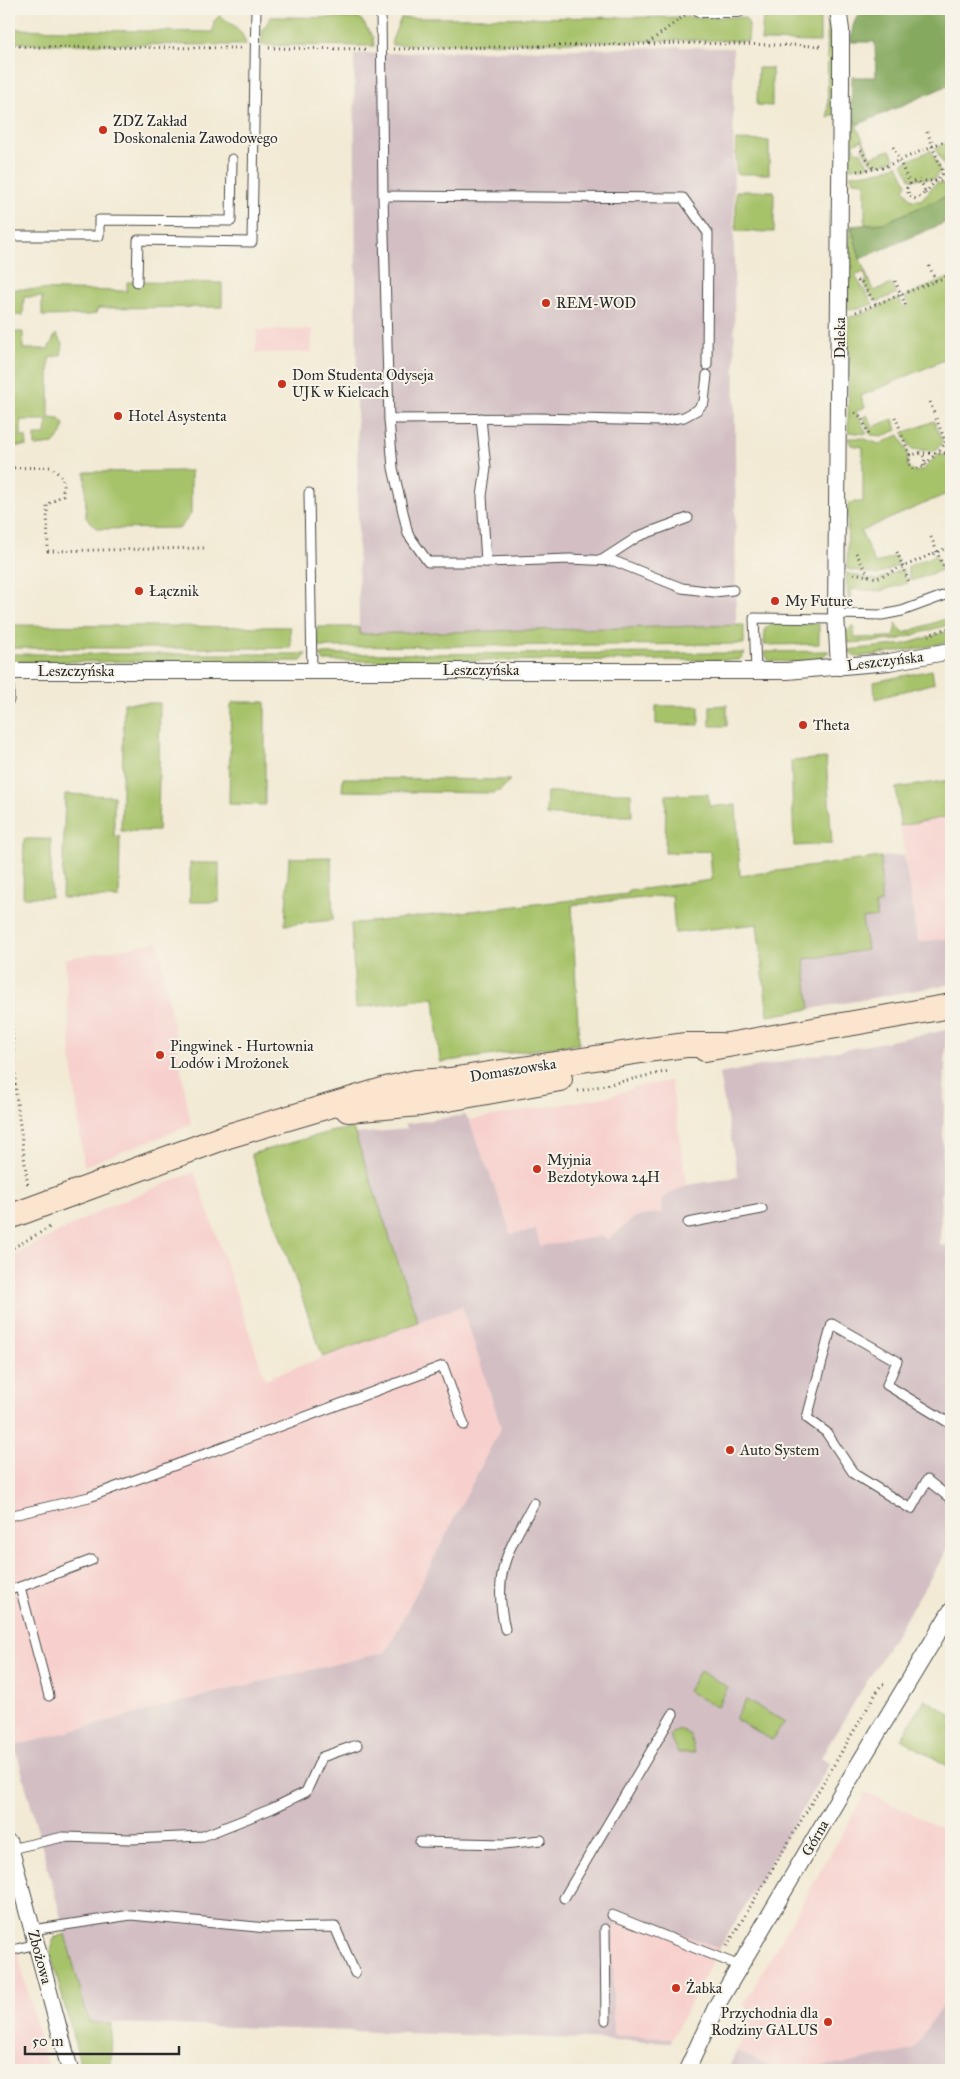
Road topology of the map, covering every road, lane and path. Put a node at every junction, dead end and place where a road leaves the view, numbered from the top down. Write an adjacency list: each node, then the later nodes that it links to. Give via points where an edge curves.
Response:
1 (256, 9): 9 (lane)
2 (381, 9): 10 (lane)
3 (738, 9): 5 (street)
4 (838, 9): 21 (street, Daleka, via 841,30)
5 (694, 12): 6 (path)
6 (647, 44): 8 (path); 10 (path)
7 (9, 45): 9 (path)
8 (824, 46)
9 (256, 48): 10 (path); 33 (lane, via 252,242 138,240)
10 (381, 49): 27 (lane)
11 (927, 132): 14 (path)
12 (951, 138): 14 (path)
13 (893, 146): 17 (path)
14 (932, 146): 17 (path); 20 (path)
15 (861, 150): 19 (path)
16 (232, 160): 28 (lane, via 231,221 99,220 99,236)
17 (899, 161): 19 (path); 25 (path)
18 (951, 164): 20 (path)
19 (874, 169): 21 (path)
20 (943, 171): 23 (path); 24 (path)
21 (839, 173): 38 (street, Daleka)
22 (919, 181): 23 (path); 25 (path); 26 (path, via 924,188)
23 (934, 181): 24 (path); 26 (path)
24 (950, 182)
25 (910, 184): 26 (path, via 907,188 909,196 916,199)
26 (923, 195)
27 (383, 196): 39 (lane, via 683,198 708,233); 45 (lane)
28 (9, 236)
29 (929, 266): 32 (path)
30 (951, 275): 32 (path)
31 (894, 281): 35 (path)
32 (936, 281): 35 (path)
33 (137, 282)
34 (858, 283): 36 (path, via 861,281)
35 (901, 295): 36 (path); 37 (path)
36 (877, 306): 38 (path)
37 (906, 306)
38 (840, 313): 67 (street, Daleka)
39 (707, 365)
40 (707, 375): 44 (lane, via 704,402 698,410 677,418 661,421)
41 (930, 402): 47 (path)
42 (861, 417): 46 (path)
43 (895, 417): 53 (path)
44 (481, 418): 45 (lane); 64 (lane, via 486,468 482,496)
45 (389, 419): 64 (lane, via 393,468 408,534 428,562)
46 (870, 437)
47 (944, 437): 48 (path); 49 (path)
48 (951, 437): 49 (path)
49 (946, 443): 51 (path); 52 (path)
50 (917, 452): 52 (path); 53 (path); 54 (path, via 925,458)
51 (951, 452): 52 (path)
52 (937, 453): 54 (path)
53 (910, 455): 54 (path, via 908,461 913,469)
54 (924, 466)
55 (9, 468): 60 (path, via 51,467 63,478 64,495 47,505 48,551)
56 (309, 494): 75 (lane)
57 (688, 518): 63 (lane, via 639,536)
58 (931, 538): 62 (path)
59 (951, 546): 62 (path)
60 (204, 548)
61 (897, 552): 65 (path)
62 (937, 552): 65 (path); 66 (path)
63 (602, 560): 64 (lane); 69 (lane, via 614,561 682,588 714,592)
64 (486, 562)
65 (903, 566): 67 (path, via 877,578); 68 (path)
66 (944, 569)
67 (837, 570): 71 (street, Daleka)
68 (909, 582)
69 (733, 590)
70 (951, 593): 71 (lane, via 882,615)
71 (836, 616): 73 (street, Daleka); 76 (lane, via 754,618)
72 (951, 651): 73 (street, Leszczyńska)
73 (839, 667): 76 (street, Leszczyńska)
74 (9, 671): 75 (street, Leszczyńska); 77 (lane)
75 (312, 671): 76 (street, Leszczyńska)
76 (756, 671)
77 (9, 681)
78 (9, 686): 79 (lane)
79 (9, 700)
80 (9, 974): 83 (path, via 16,1094)
81 (951, 1006): 82 (street, Domaszowska, via 720,1045 686,1045 450,1080 416,1082 236,1133)
82 (84, 1190): 85 (street, Domaszowska); 87 (street, Domaszowska)
83 (28, 1194)
84 (762, 1210): 86 (lane)
85 (9, 1217)
86 (688, 1223)
87 (9, 1232)
88 (951, 1424): 90 (lane, via 887,1385 897,1361 832,1324 807,1418 826,1432 854,1474 911,1509 926,1480)
89 (464, 1425): 92 (lane, via 444,1366 88,1497)
90 (951, 1499)
91 (534, 1503): 97 (lane, via 502,1570 501,1608)
92 (9, 1516)
93 (92, 1560): 94 (lane)
94 (20, 1587): 95 (lane); 98 (lane)
95 (9, 1590)
96 (951, 1612): 109 (street, Górna)
97 (505, 1629)
98 (48, 1696)
99 (673, 1714): 104 (lane)
100 (357, 1745): 103 (lane, via 322,1757 306,1792 271,1810 203,1836 63,1837)
101 (541, 1840): 102 (lane, via 504,1844)
102 (420, 1842)
103 (10, 1846): 107 (street, Zbożowa)
104 (564, 1898)
105 (612, 1915): 109 (lane)
106 (605, 1929): 111 (lane)
107 (34, 1937): 108 (lane); 110 (lane, via 131,1915 267,1928 335,1926); 112 (street, Zbożowa)
108 (9, 1951)
109 (740, 1966): 113 (street, Górna, via 717,2005)
110 (356, 1973)
111 (606, 2020)
112 (70, 2070)
113 (687, 2070)

